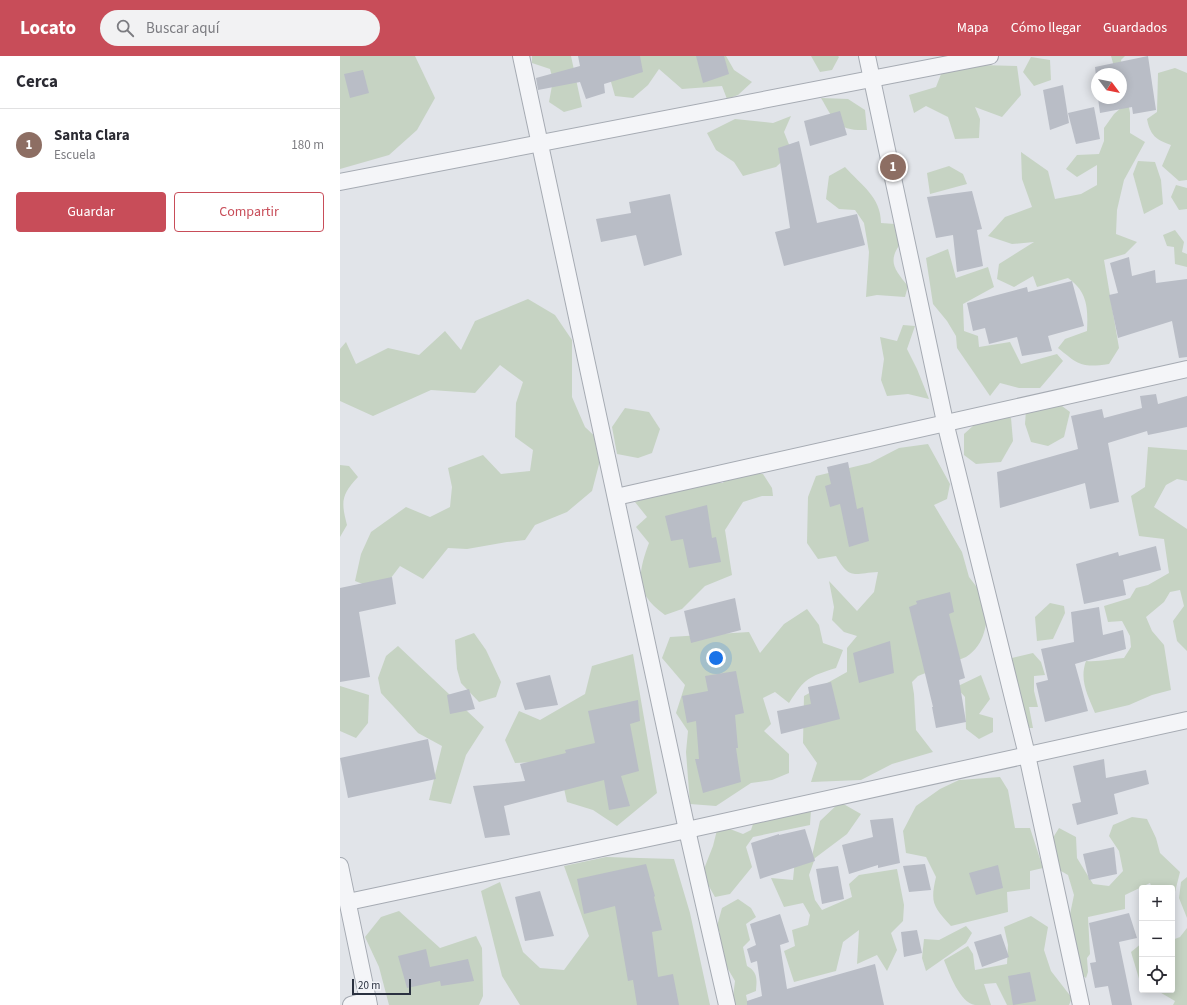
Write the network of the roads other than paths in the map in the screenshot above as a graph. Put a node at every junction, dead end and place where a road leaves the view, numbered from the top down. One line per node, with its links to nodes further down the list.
1 (521, 56): 5 (street)
2 (867, 56): 4 (street)
3 (990, 56): 4 (street)
4 (872, 79): 5 (street); 8 (street)
5 (540, 143): 6 (street); 9 (street)
6 (340, 182)
7 (1187, 369): 8 (street)
8 (944, 422): 9 (street); 11 (street)
9 (616, 497): 12 (street)
10 (1187, 720): 11 (street)
11 (1027, 755): 12 (street); 18 (street)
12 (687, 830): 14 (street); 17 (street)
13 (340, 866): 14 (street)
14 (348, 902): 15 (street)
15 (369, 1003): 16 (street)
16 (351, 1005)
17 (727, 1005)
18 (1081, 1005)

